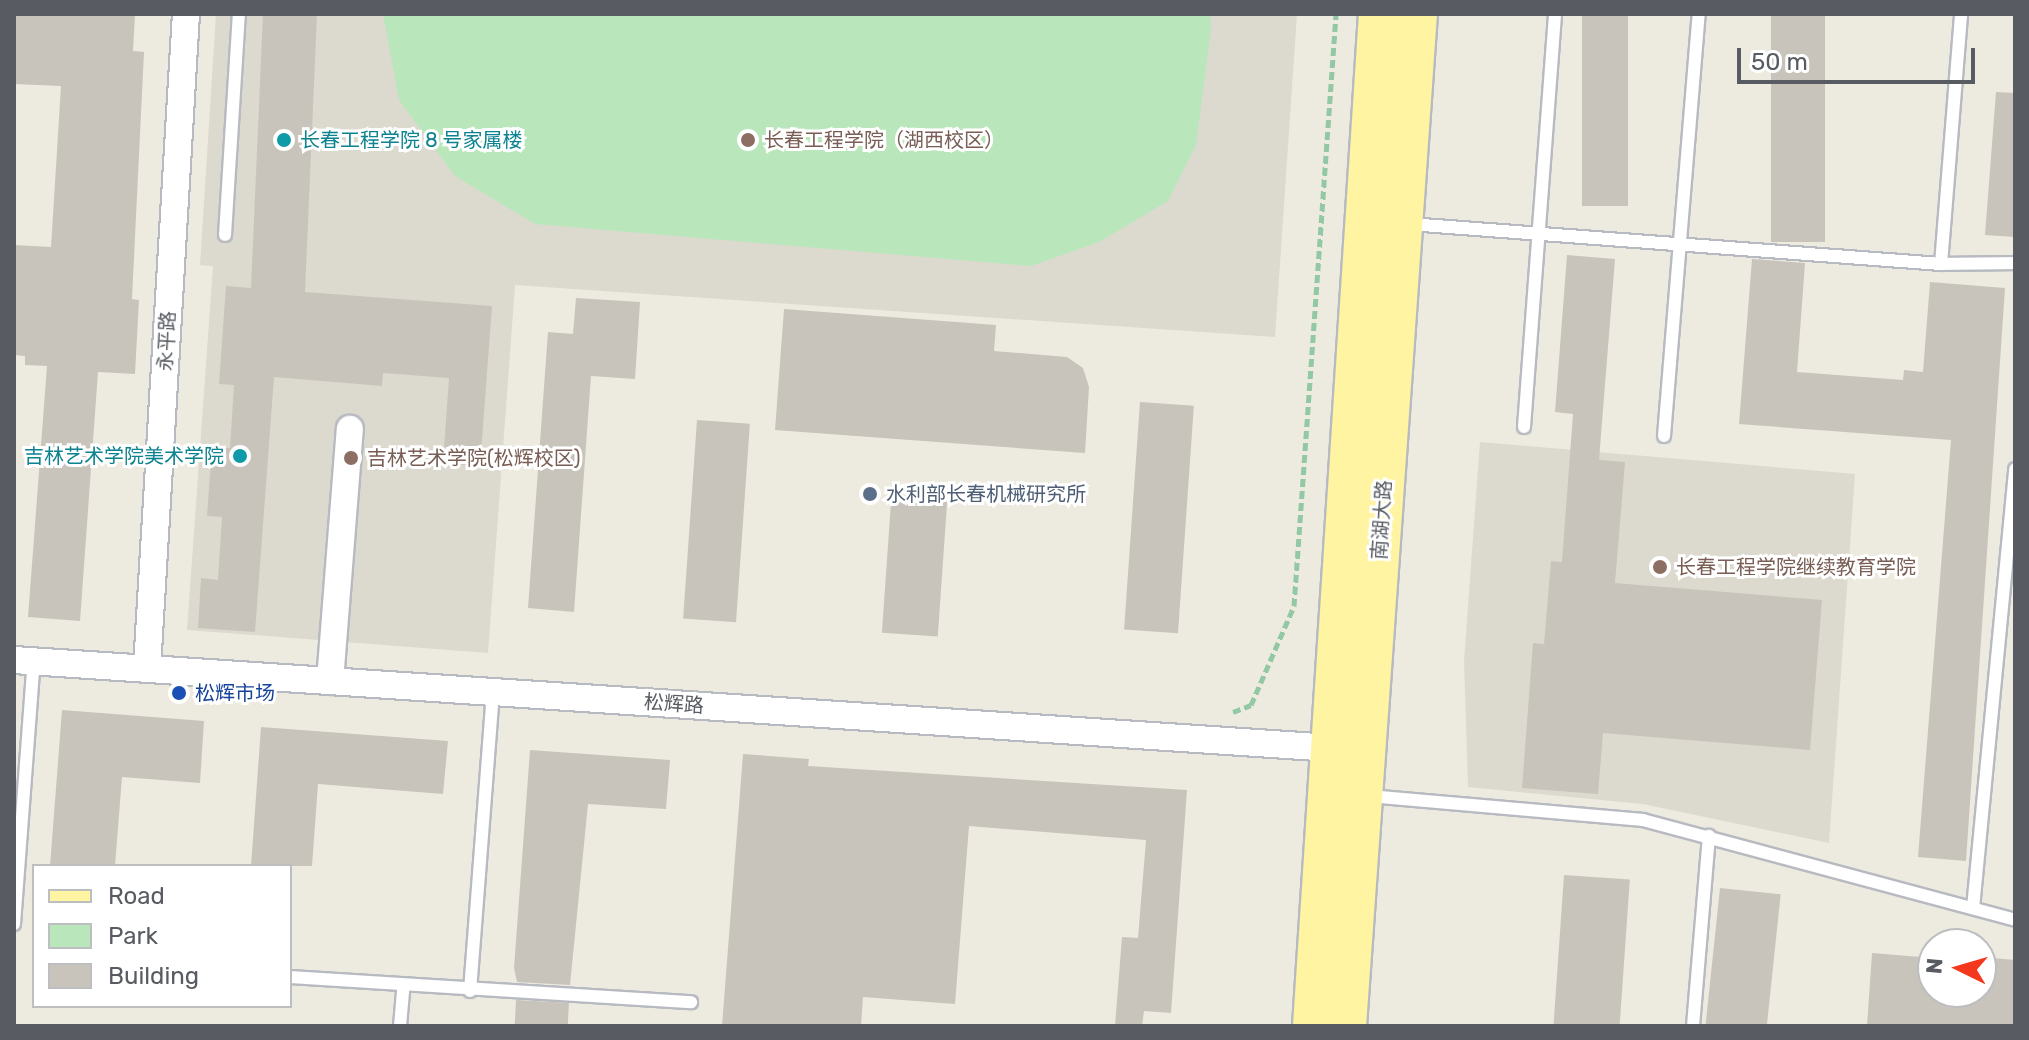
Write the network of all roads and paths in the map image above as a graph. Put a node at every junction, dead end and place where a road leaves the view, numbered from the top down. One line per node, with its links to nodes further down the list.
1 (186, 14): 20 (street, 永平路)
2 (239, 14): 11 (lane)
3 (1336, 14): 23 (path)
4 (1379, 14): 24 (main road, 南湖大路)
5 (1417, 14): 9 (main road, 南湖大路)
6 (1555, 14): 10 (lane)
7 (1699, 14): 12 (lane)
8 (1961, 14): 14 (lane)
9 (1402, 223): 10 (lane); 25 (main road, 南湖大路)
10 (1538, 233): 12 (lane); 15 (lane)
11 (225, 235)
12 (1680, 242): 14 (lane); 17 (lane)
13 (2015, 263): 14 (lane)
14 (1941, 264)
15 (1524, 427)
16 (350, 429): 21 (street)
17 (1664, 436)
18 (2015, 469): 27 (lane)
19 (24, 660): 20 (street, 松辉路); 29 (lane)
20 (147, 668): 21 (street, 松辉路)
21 (330, 681): 22 (street, 松辉路)
22 (493, 692): 24 (street, 松辉路); 32 (lane)
23 (1251, 705)
24 (1333, 748): 35 (main road, 南湖大路)
25 (1362, 795): 26 (lane); 36 (main road, 南湖大路)
26 (1709, 836): 27 (lane); 37 (lane)
27 (1973, 908): 28 (lane)
28 (2015, 920)
29 (14, 924)
30 (292, 977): 31 (lane)
31 (403, 988): 32 (lane); 34 (lane)
32 (470, 991): 33 (lane)
33 (691, 1002)
34 (400, 1026)
35 (1313, 1026)
36 (1346, 1026)
37 (1693, 1026)

